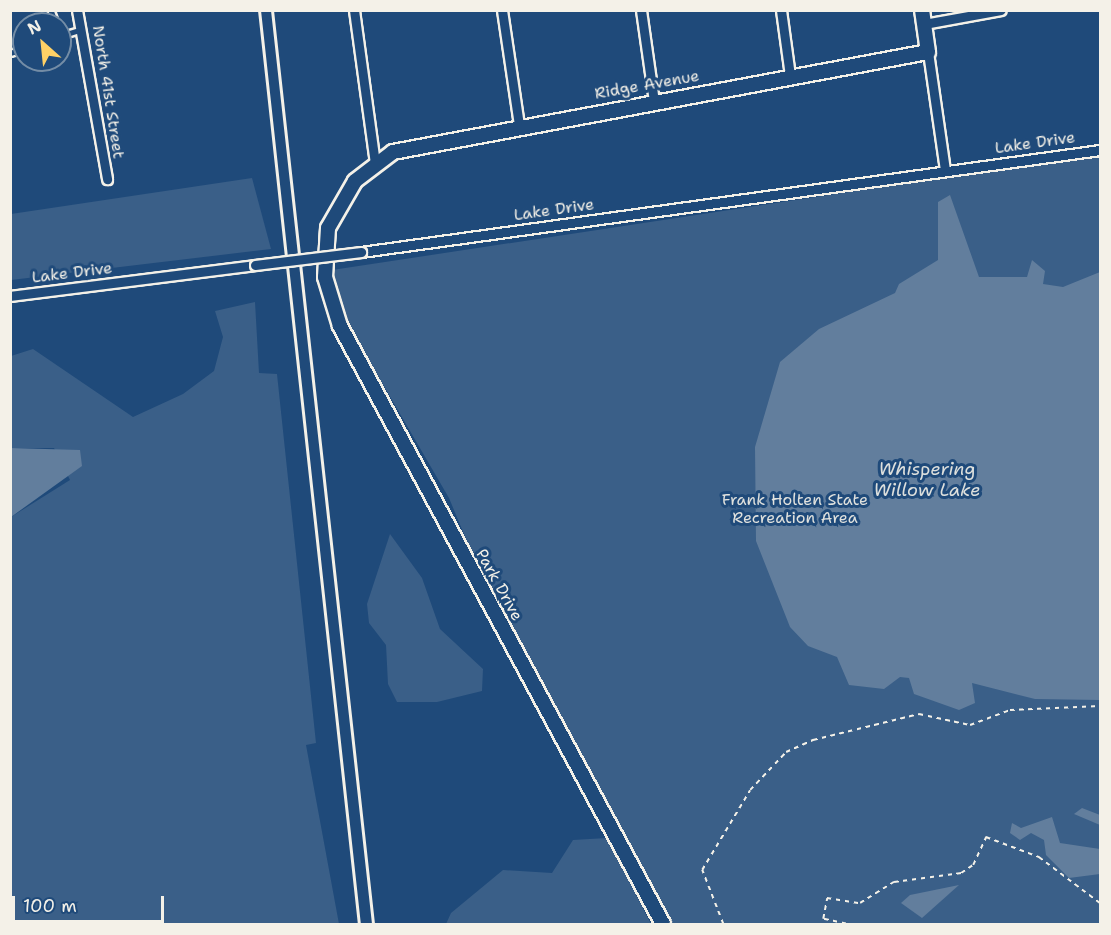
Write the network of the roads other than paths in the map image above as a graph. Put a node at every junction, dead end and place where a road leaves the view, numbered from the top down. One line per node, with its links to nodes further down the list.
1 (77, 10): 8 (street, North 41st Street)
2 (354, 10): 15 (street)
3 (502, 10): 13 (street)
4 (641, 10): 12 (street)
5 (1001, 10): 7 (street)
6 (781, 11): 11 (street)
7 (923, 17): 10 (street)
8 (84, 28): 9 (lane); 17 (street, North 41st Street)
9 (72, 32)
10 (928, 52): 11 (street, Ridge Avenue); 16 (street)
11 (790, 76): 12 (street, Ridge Avenue)
12 (654, 101): 13 (street, Ridge Avenue)
13 (519, 125): 15 (street, Ridge Avenue)
14 (1101, 150): 16 (street, Lake Drive)
15 (375, 163): 19 (street, Park Drive)
16 (945, 170): 18 (street, Lake Drive, bridge)
17 (107, 179)
18 (10, 296)
19 (663, 924)

